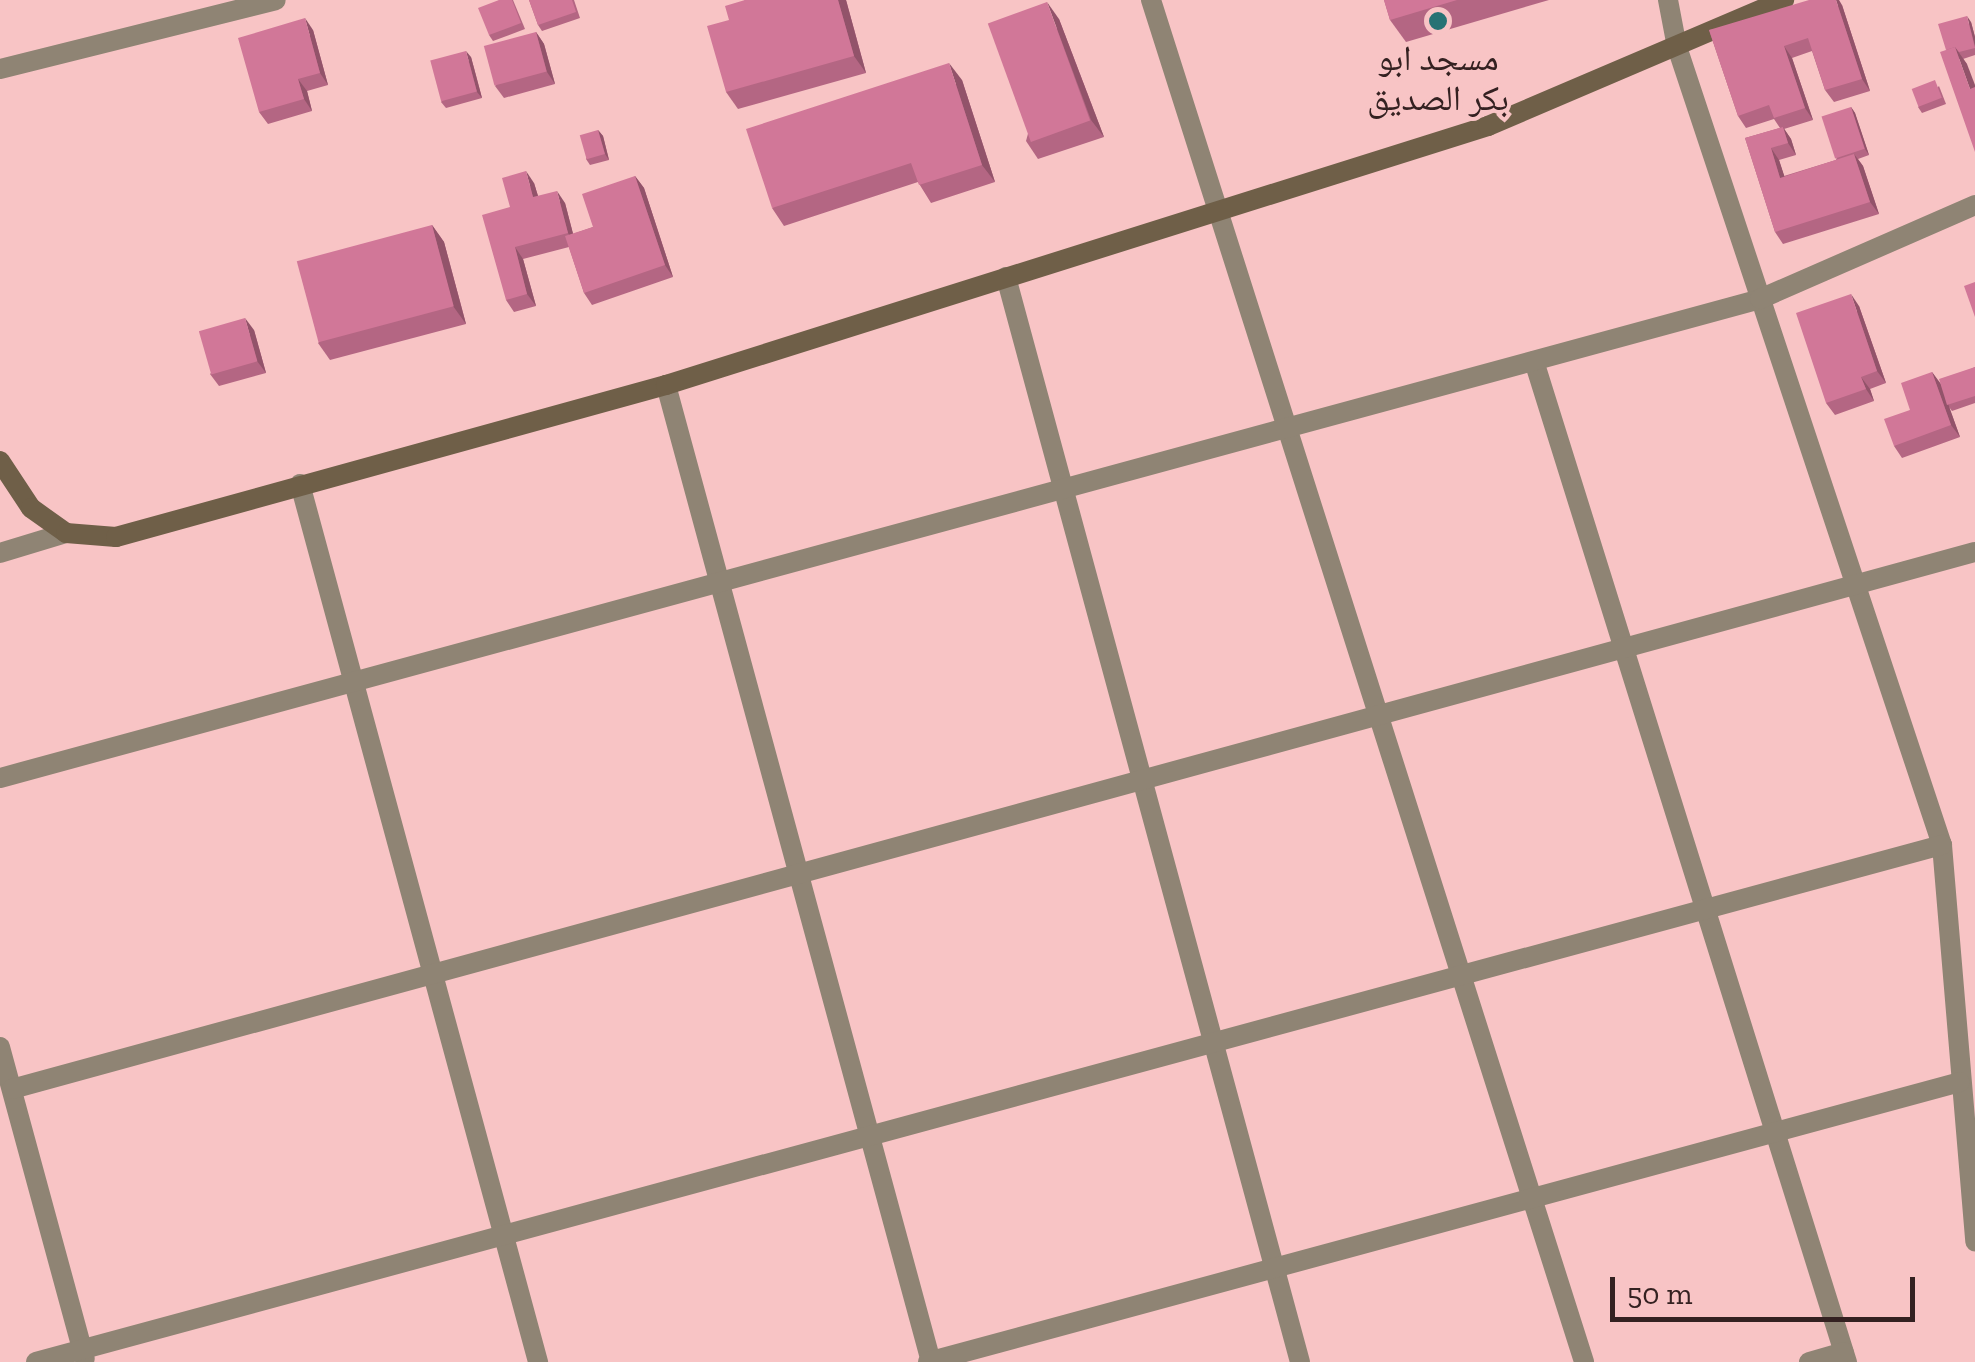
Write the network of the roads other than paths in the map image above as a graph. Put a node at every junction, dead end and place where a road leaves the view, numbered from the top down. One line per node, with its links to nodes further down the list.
1 (276, 0): 6 (street)
2 (1152, 0): 8 (street)
3 (1668, 0): 5 (street)
4 (1784, 0): 5 (main road)
5 (1678, 47): 8 (main road); 10 (street)
6 (0, 70)
7 (1975, 205): 10 (street)
8 (1223, 211): 9 (main road); 13 (street)
9 (1006, 277): 12 (main road); 16 (street)
10 (1760, 299): 11 (street); 21 (street)
11 (1534, 361): 13 (street); 22 (street)
12 (666, 385): 15 (main road); 20 (street)
13 (1284, 428): 16 (street); 24 (street)
14 (0, 461): 17 (main road)
15 (300, 484): 17 (main road); 23 (street)
16 (1063, 489): 20 (street); 26 (street)
17 (66, 534): 18 (street)
18 (0, 552)
19 (1975, 552): 21 (street)
20 (719, 582): 23 (street); 28 (street)
21 (1856, 588): 22 (street); 27 (street)
22 (1624, 651): 24 (street); 29 (street)
23 (354, 682): 25 (street); 30 (street)
24 (1378, 718): 26 (street); 31 (street)
25 (0, 778)
26 (1142, 782): 28 (street); 32 (street)
27 (1942, 844): 29 (street); 34 (street)
28 (799, 876): 30 (street); 39 (street)
29 (1705, 908): 31 (street); 37 (street)
30 (433, 975): 35 (street); 41 (street)
31 (1460, 976): 32 (street); 40 (street)
32 (1213, 1042): 39 (street); 43 (street)
33 (0, 1047): 35 (street)
34 (1960, 1082): 37 (street); 42 (street)
35 (12, 1090): 36 (street)
36 (22, 1127): 38 (street); 44 (street)
37 (1774, 1132): 40 (street); 45 (street)
38 (0, 1133)
39 (870, 1136): 41 (street); 48 (street)
40 (1532, 1198): 43 (street); 50 (street)
41 (504, 1236): 44 (street); 47 (street)
42 (1975, 1242)
43 (1275, 1268): 48 (street); 49 (street)
44 (84, 1356): 46 (street)
45 (1846, 1357): 51 (street)
46 (36, 1362)
47 (538, 1362)
48 (930, 1362)
49 (1300, 1362)
50 (1584, 1362)
51 (1809, 1362)

